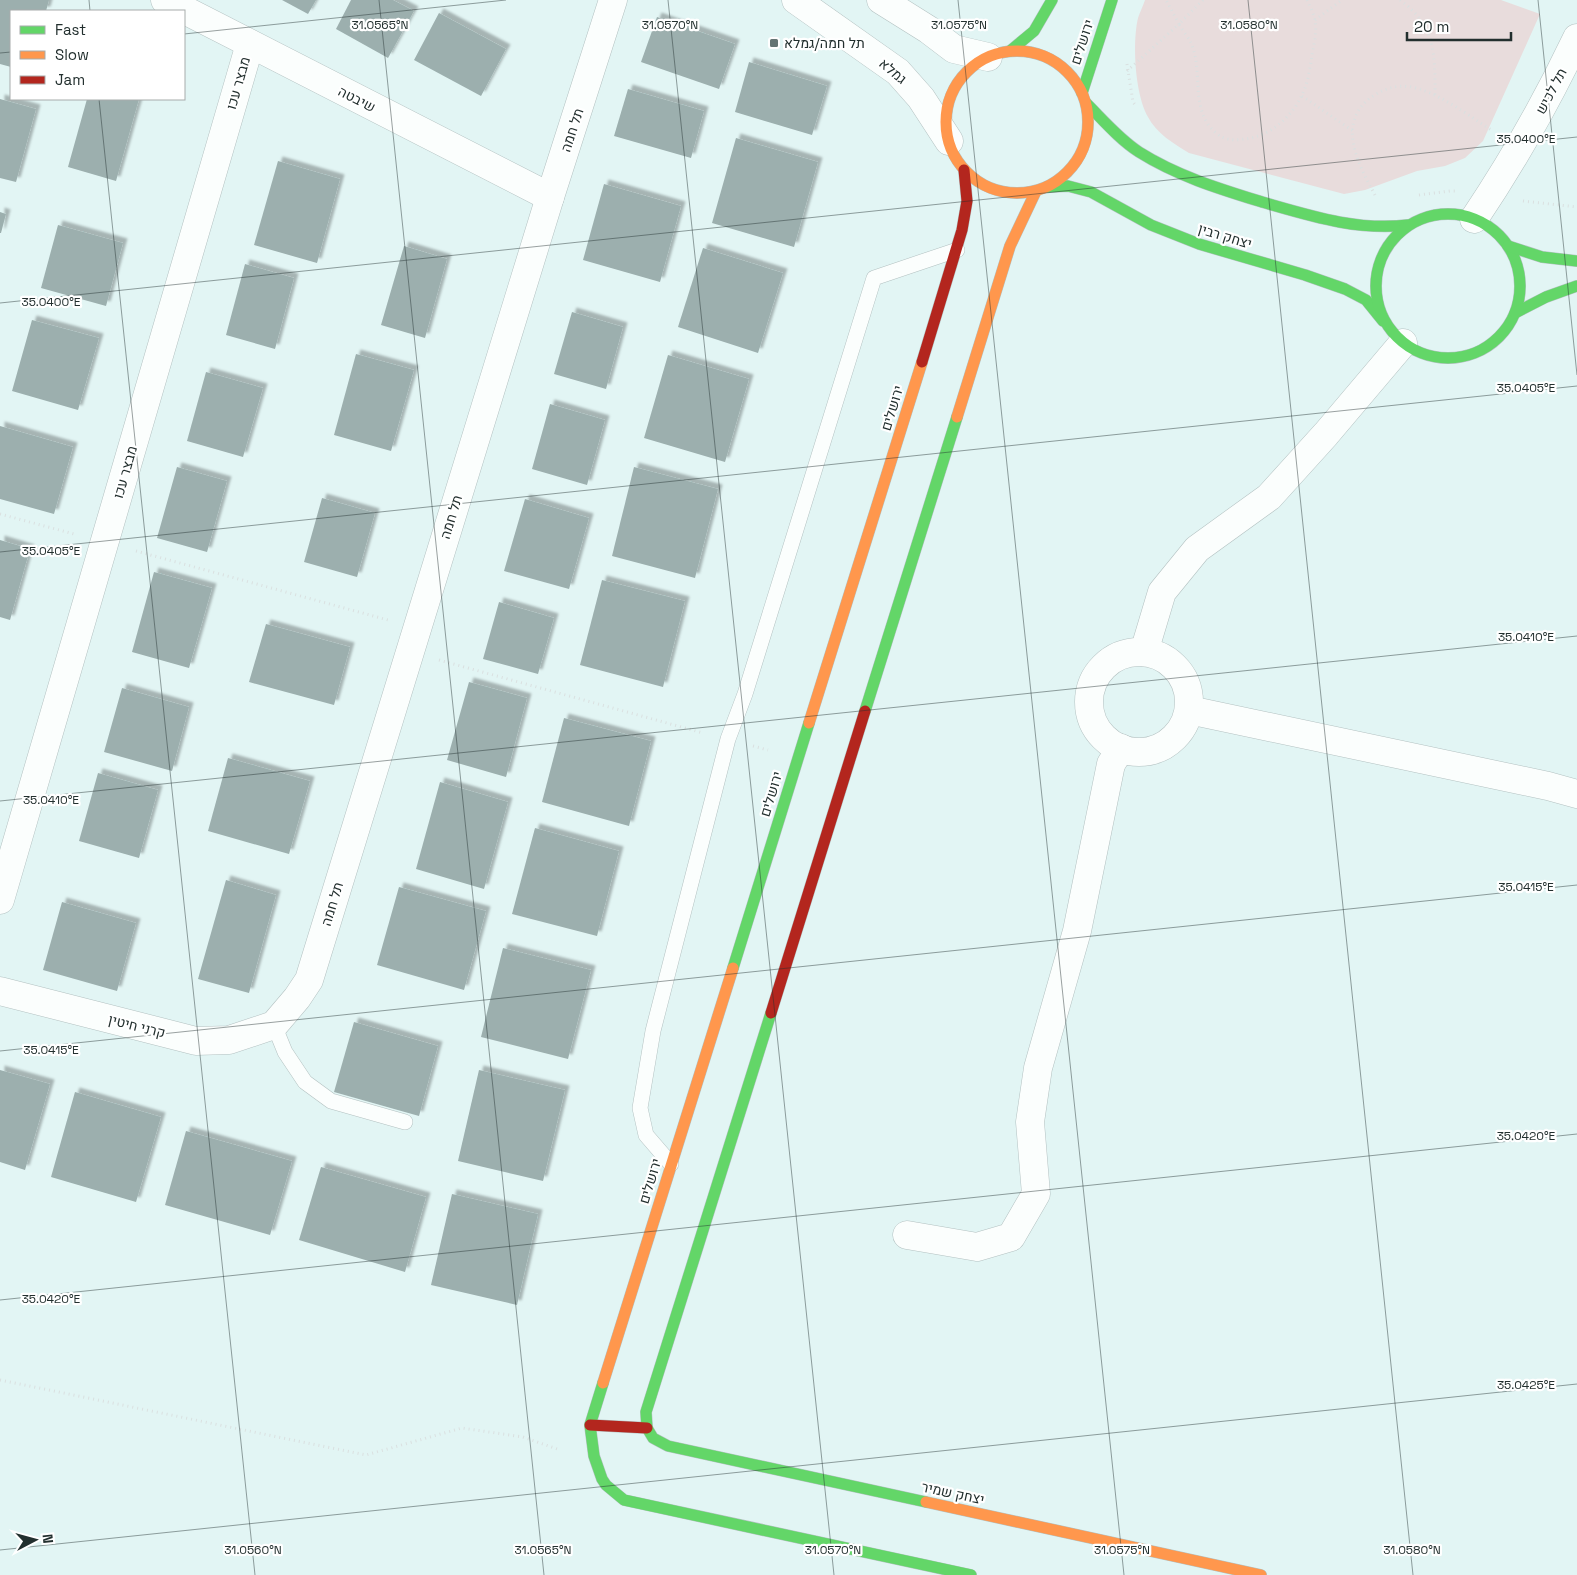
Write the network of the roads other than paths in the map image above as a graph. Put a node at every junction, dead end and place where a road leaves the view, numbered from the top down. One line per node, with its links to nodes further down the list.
1 (165, 0): 7 (street, שיבטה)
2 (613, 0): 16 (street, תל חמה)
3 (796, 0): 13 (street, גמלא)
4 (881, 0): 11 (street)
5 (1052, 0): 11 (main road)
6 (1112, 0): 12 (main road, ירושלים)
7 (184, 10)
8 (185, 10): 10 (street, שיבטה)
9 (1577, 38): 17 (street, תל לכיש)
10 (250, 44): 16 (street, שיבטה); 29 (street, מבצר עכו)
11 (999, 54): 12 (main road); 13 (main road)
12 (1084, 98): 15 (main road); 18 (main road)
13 (949, 141): 14 (main road)
14 (964, 170): 15 (main road); 20 (main road, ירושלים)
15 (1042, 189): 24 (main road, יצחק רבין); 36 (main road)
16 (550, 197): 31 (street, תל חמה)
17 (1474, 218): 18 (main road); 19 (main road)
18 (1408, 225): 24 (main road)
19 (1508, 246): 21 (main road); 23 (main road)
20 (957, 250): 33 (main road, ירושלים); 33 (lane)
21 (1577, 261)
22 (1577, 286): 23 (main road)
23 (1515, 313): 24 (main road)
24 (1395, 335): 25 (street)
25 (1144, 652): 26 (street); 27 (street)
26 (1189, 710): 27 (street); 28 (street)
27 (1121, 748): 34 (street)
28 (1577, 794)
29 (0, 900)
30 (0, 991): 31 (street, קרני חיטין)
31 (274, 1025): 32 (lane)
32 (405, 1122)
33 (672, 1164): 35 (main road, ירושלים)
34 (907, 1235)
35 (590, 1425): 36 (main road); 37 (main road)
36 (646, 1428): 38 (main road, יצחק שמיר)
37 (971, 1575)
38 (1261, 1575)

